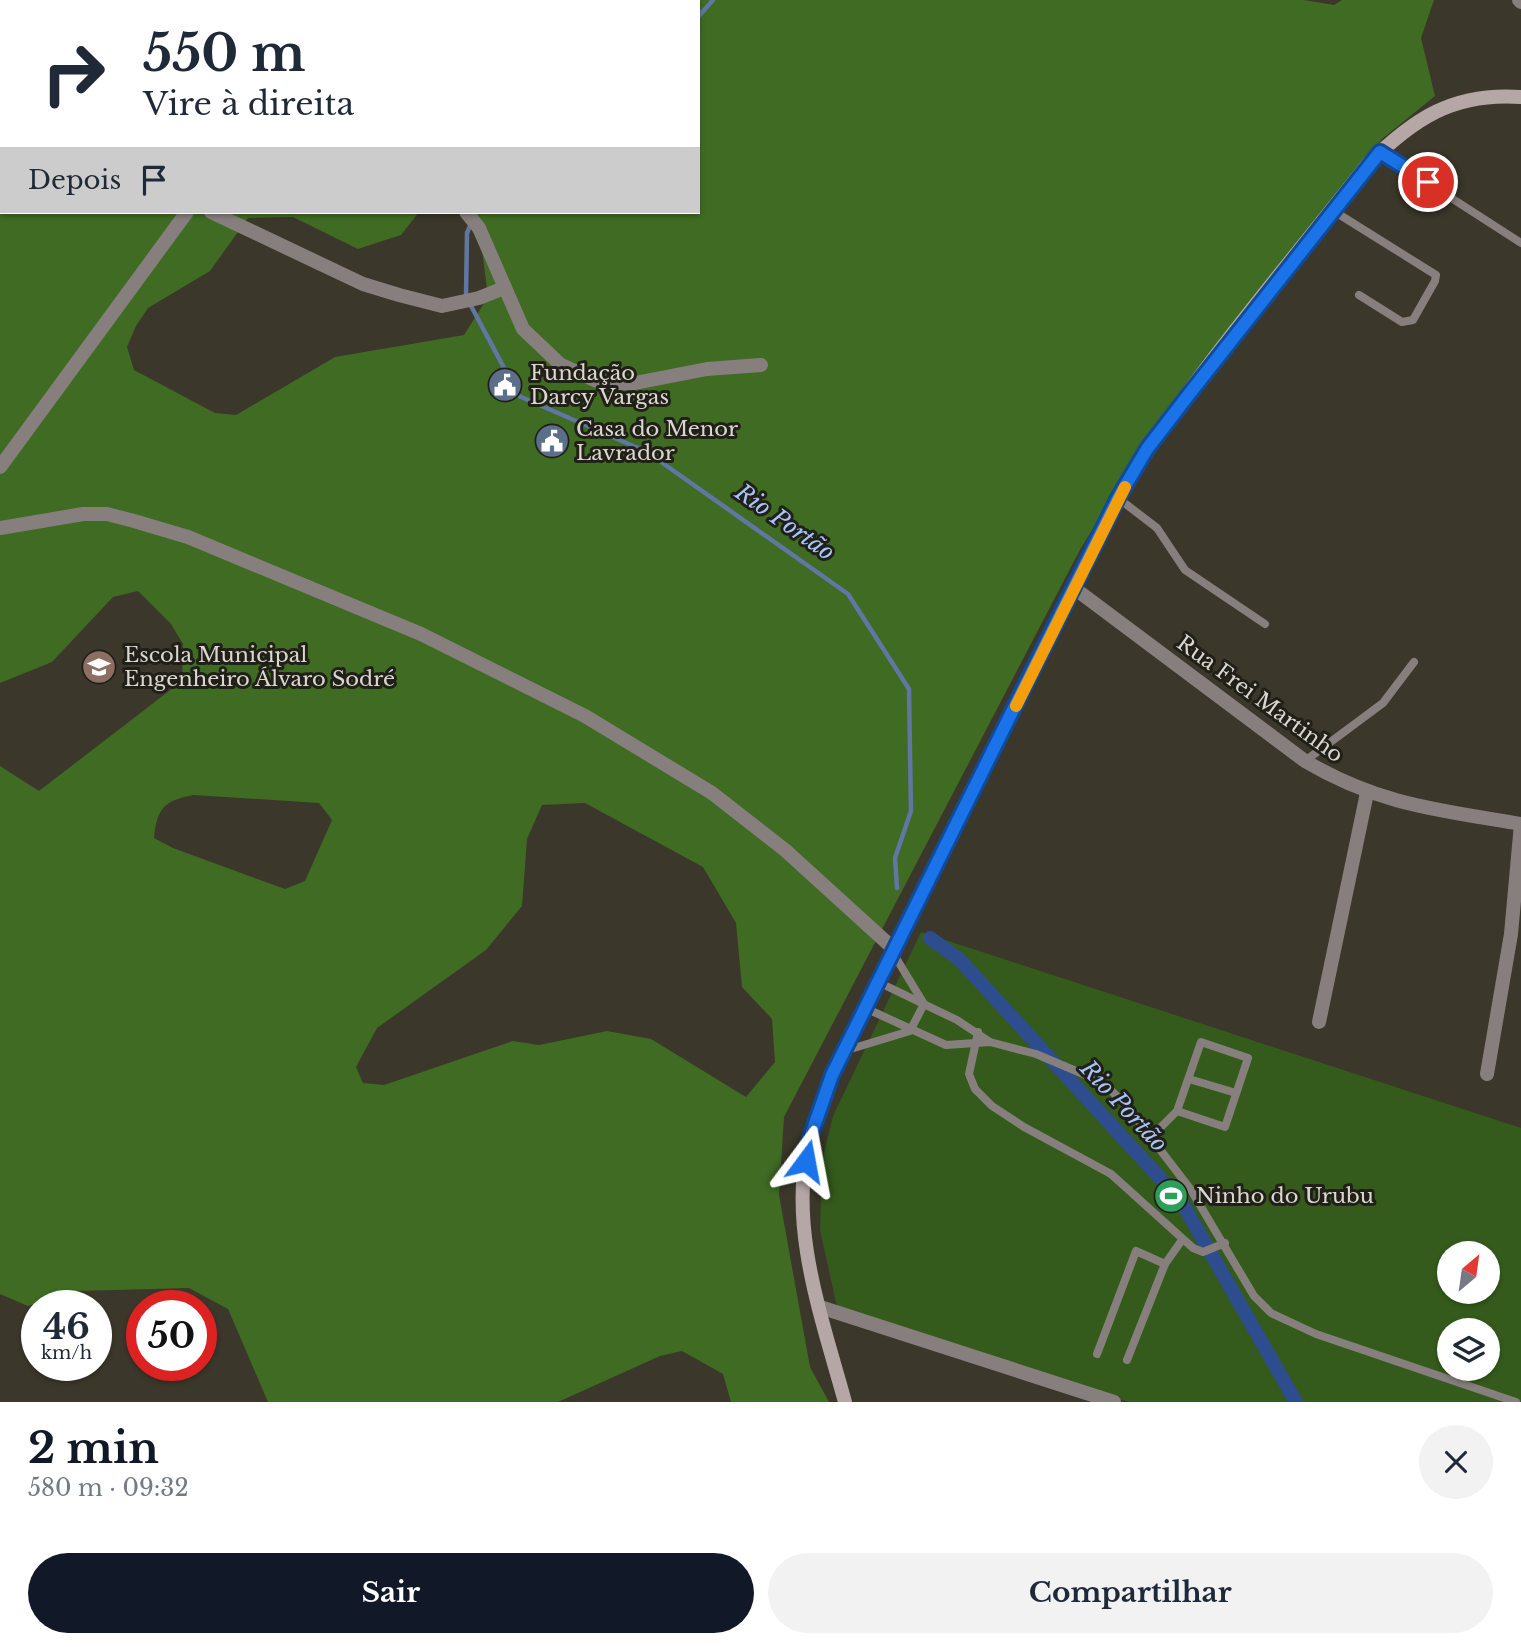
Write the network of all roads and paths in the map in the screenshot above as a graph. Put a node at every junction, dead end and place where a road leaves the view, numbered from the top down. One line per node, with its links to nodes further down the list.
1 (1521, 97): 2 (main road)
2 (1380, 152): 3 (main road); 7 (lane)
3 (1332, 210): 9 (lane); 12 (main road)
4 (186, 214): 11 (street)
5 (215, 214): 8 (street)
6 (468, 214): 8 (street)
7 (1521, 243)
8 (504, 288): 10 (street)
9 (1359, 295)
10 (761, 365)
11 (0, 467)
12 (1118, 498): 14 (main road); 15 (lane)
13 (0, 528): 20 (street)
14 (1074, 588): 17 (street, Rua Frei Martinho); 20 (main road)
15 (1265, 624)
16 (1414, 662): 17 (lane)
17 (1305, 761): 18 (street, Rua Frei Martinho)
18 (1367, 793): 19 (street, Rua Frei Martinho); 24 (street)
19 (1521, 824): 30 (street)
20 (894, 952): 21 (main road); 22 (lane)
21 (878, 982): 22 (lane); 23 (main road)
22 (924, 1004): 25 (lane); 26 (lane)
23 (865, 1008): 25 (lane); 29 (main road)
24 (1319, 1022)
25 (910, 1031): 28 (lane); 29 (lane)
26 (978, 1032): 27 (lane); 28 (lane)
27 (990, 1042): 28 (lane); 34 (lane)
28 (974, 1044): 35 (lane)
29 (844, 1051): 38 (main road)
30 (1487, 1074)
31 (1189, 1079): 32 (lane); 32 (lane); 33 (lane)
32 (1237, 1093): 33 (lane)
33 (1177, 1111): 34 (lane)
34 (1150, 1138): 36 (lane)
35 (1182, 1240): 36 (lane); 37 (lane)
36 (1222, 1244): 43 (lane)
37 (1165, 1264): 39 (lane); 40 (lane)
38 (820, 1307): 41 (main road); 42 (street)
39 (1097, 1354)
40 (1127, 1360)
41 (845, 1402)
42 (1114, 1402)
43 (1516, 1402)

